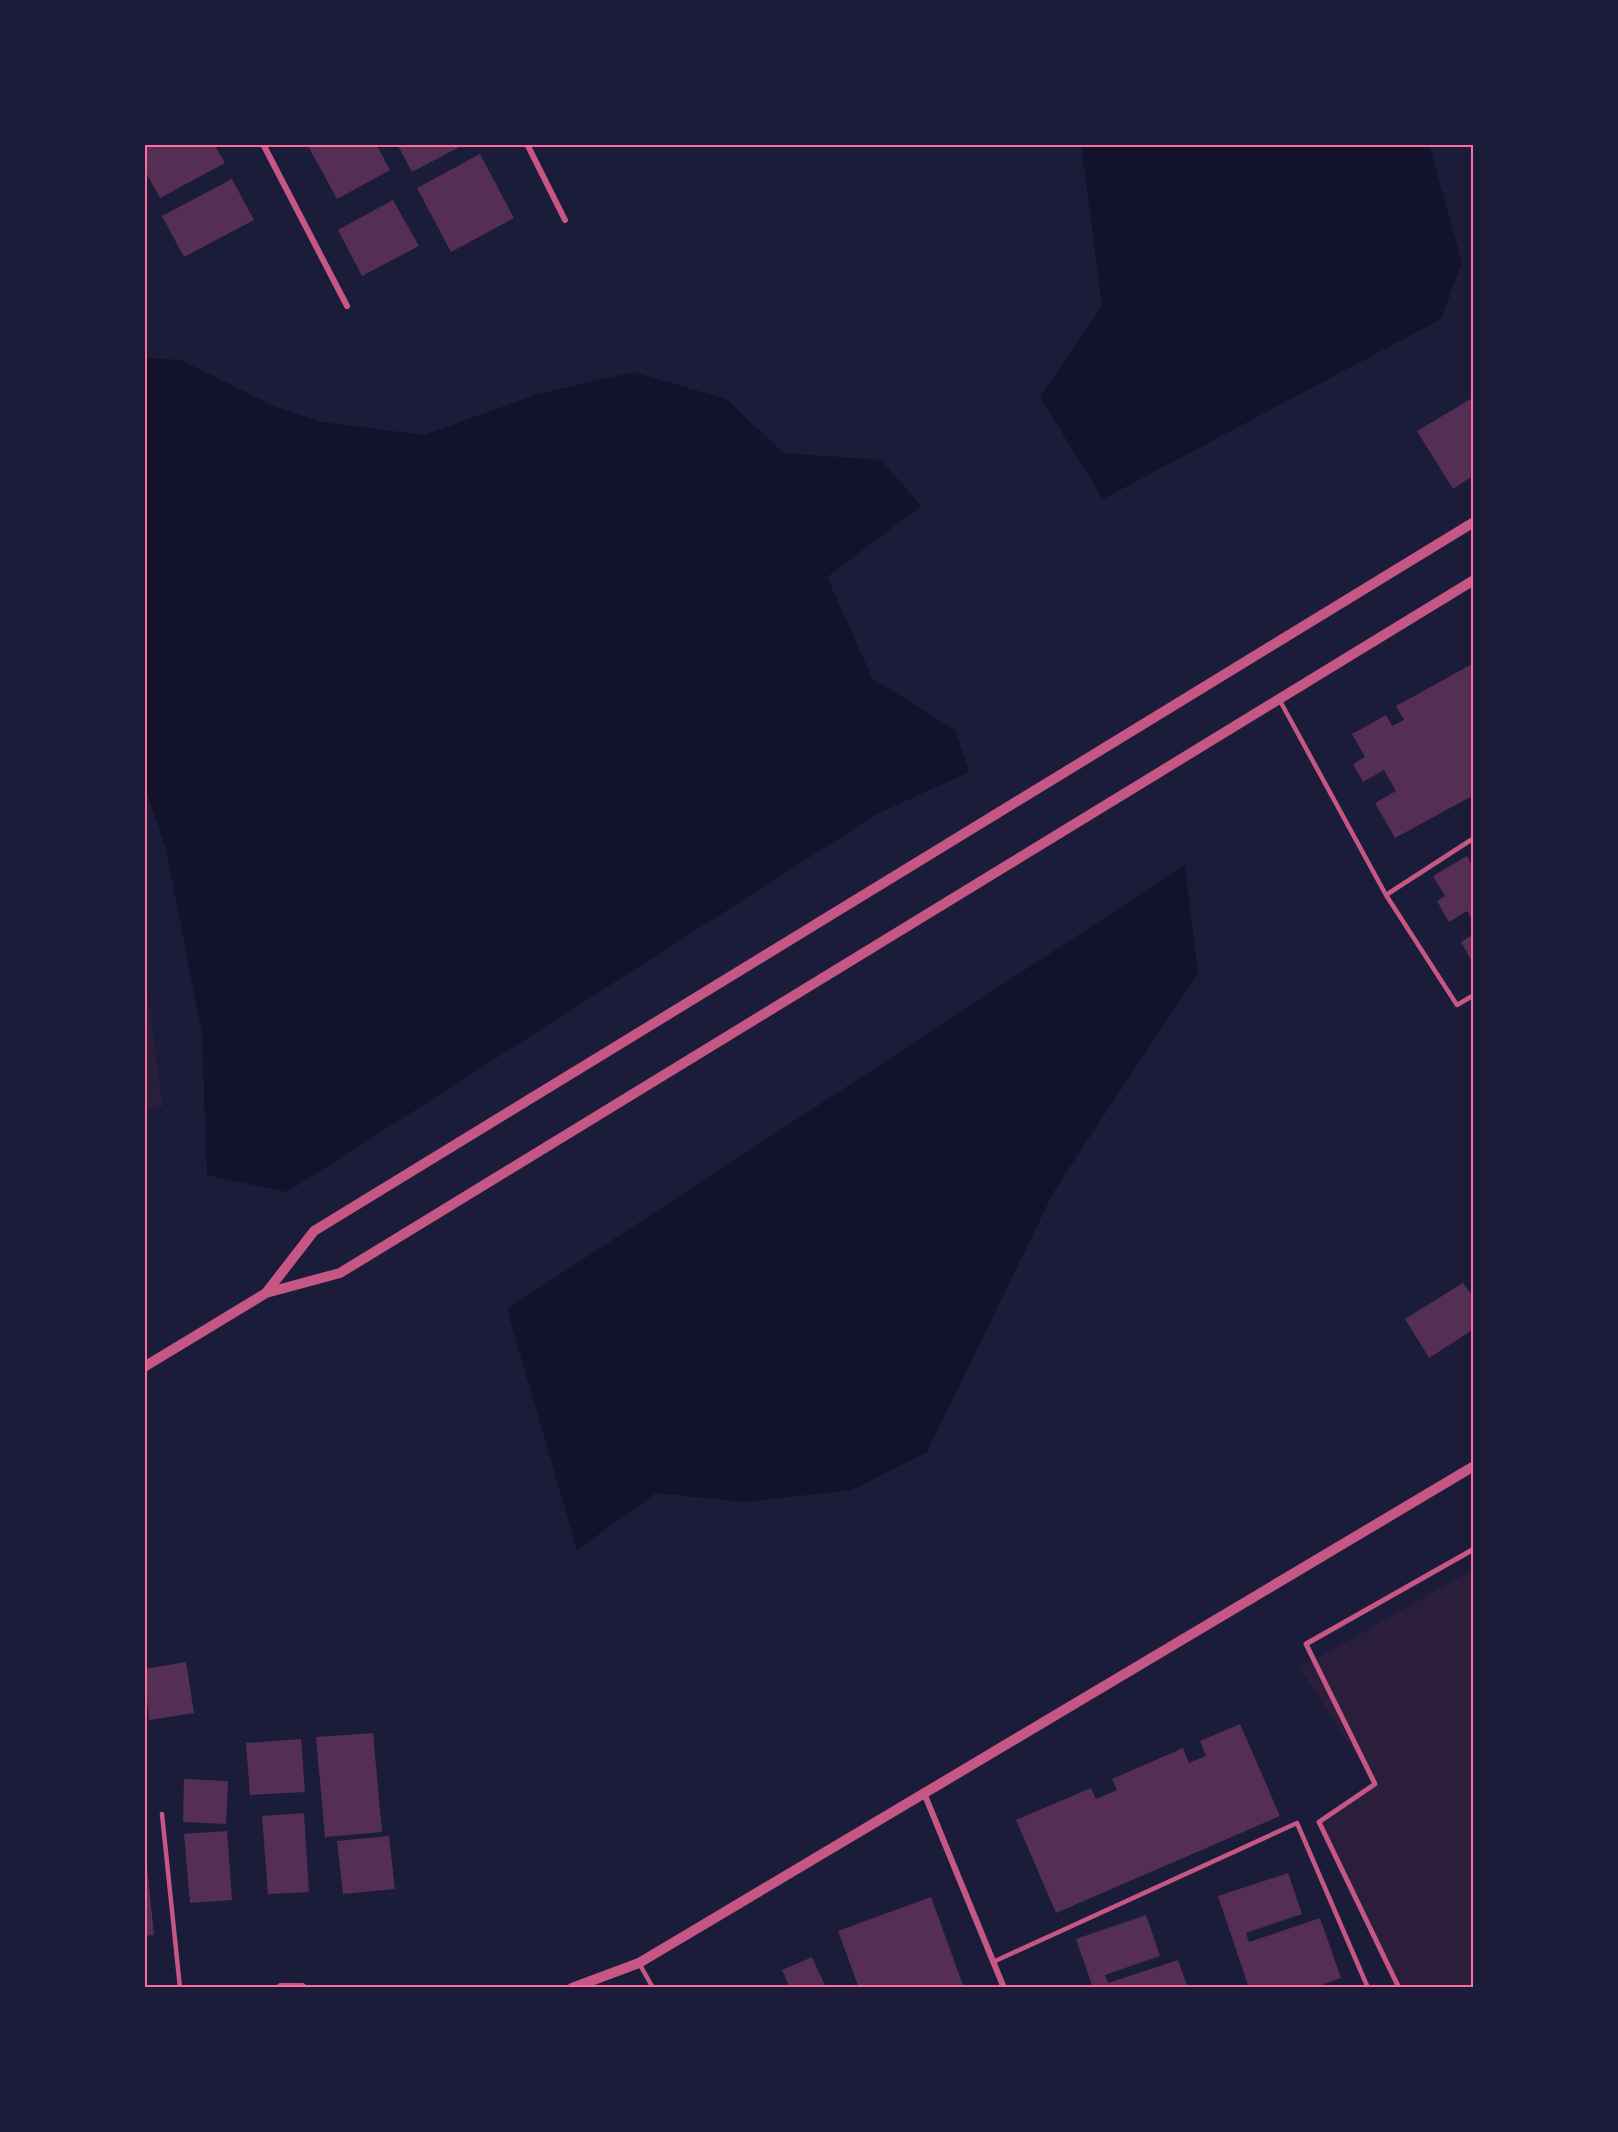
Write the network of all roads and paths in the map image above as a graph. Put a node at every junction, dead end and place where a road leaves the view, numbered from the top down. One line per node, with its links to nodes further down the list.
1 (262, 144): 4 (street)
2 (526, 144): 3 (street)
3 (565, 220)
4 (346, 306)
5 (1474, 522): 11 (street)
6 (1474, 580): 7 (street)
7 (1279, 699): 9 (lane); 11 (street)
8 (1474, 838): 9 (lane)
9 (1386, 895): 10 (lane)
10 (1474, 995)
11 (266, 1293): 12 (street)
12 (144, 1367)
13 (1474, 1466): 15 (street)
14 (1474, 1548): 26 (street)
15 (924, 1793): 17 (street); 18 (street)
16 (162, 1814): 19 (lane)
17 (993, 1962): 24 (street); 25 (lane)
18 (639, 1963): 22 (street); 23 (lane)
19 (180, 1988)
20 (281, 1988): 21 (street)
21 (302, 1988)
22 (572, 1988)
23 (652, 1988)
24 (1004, 1988)
25 (1368, 1988)
26 (1399, 1988)

